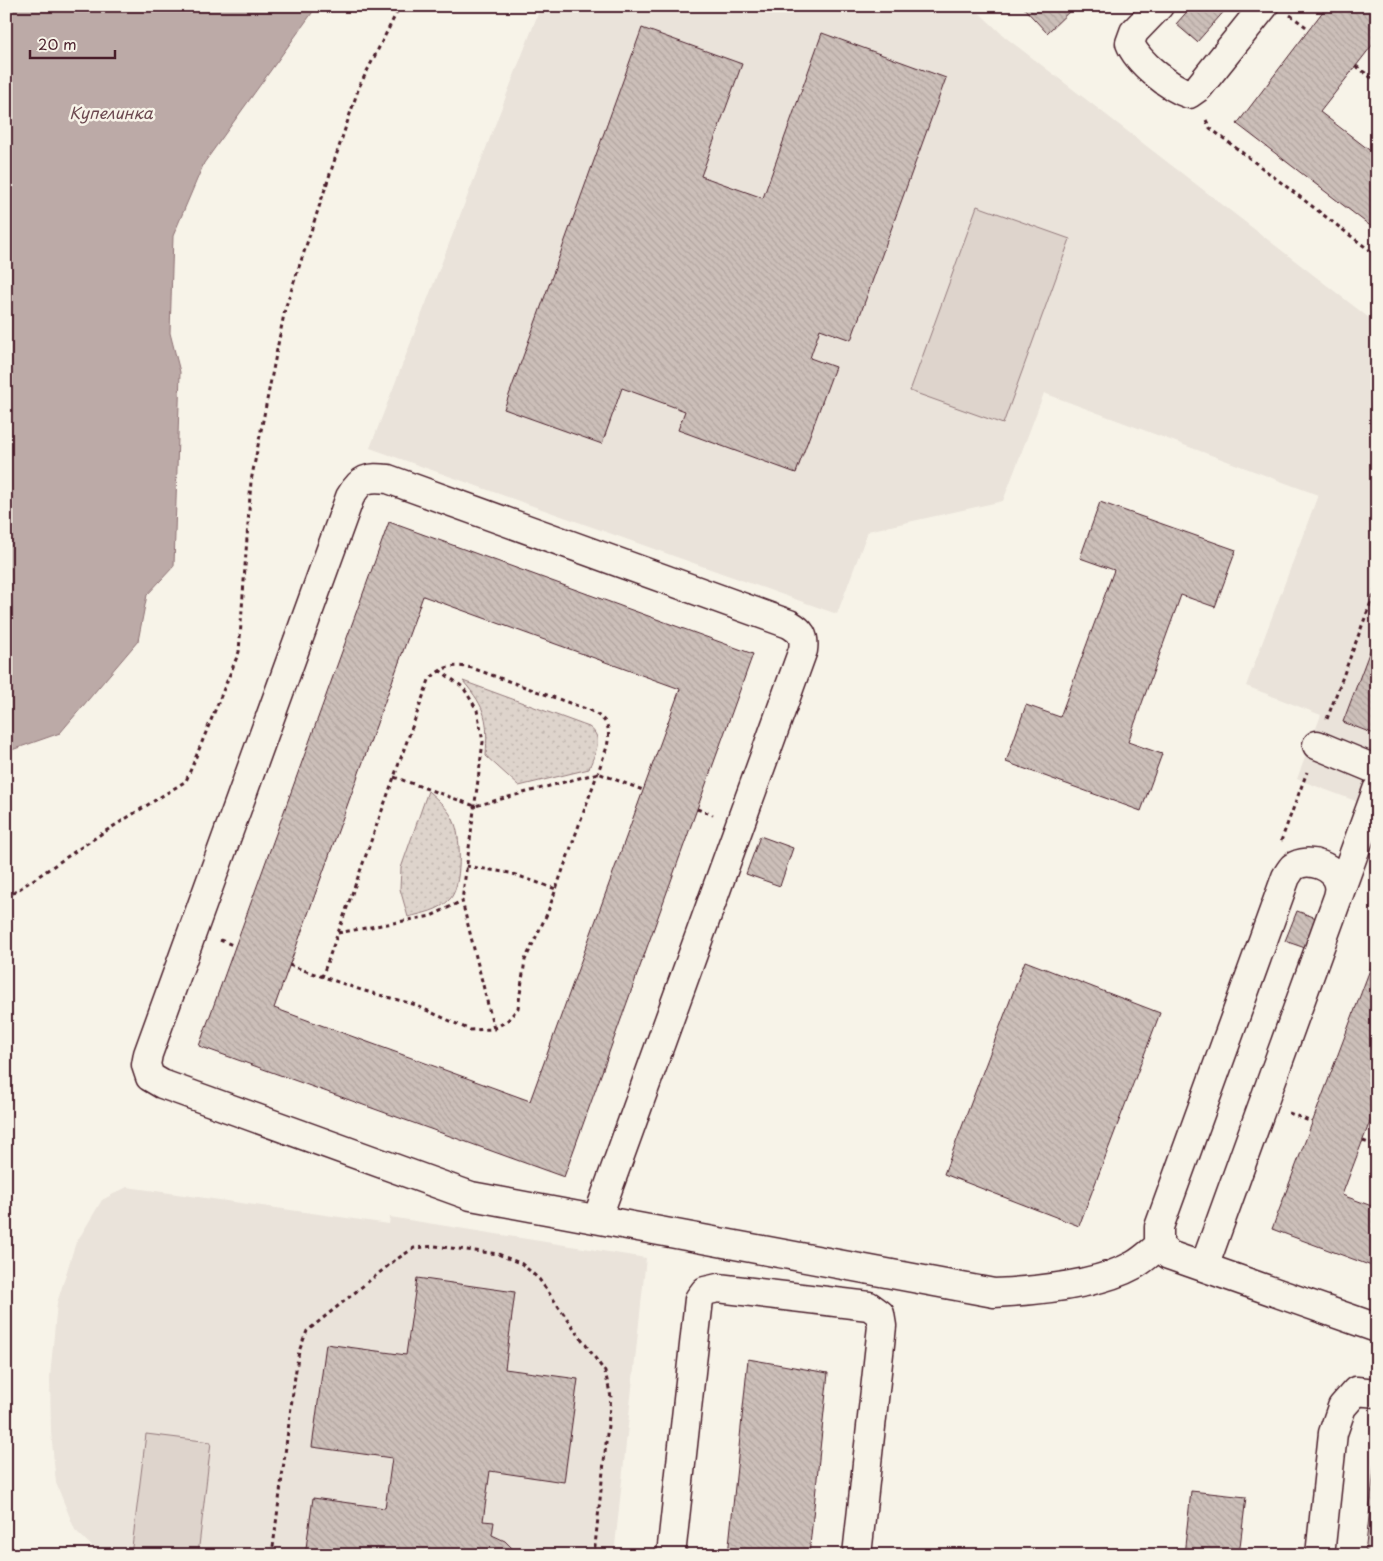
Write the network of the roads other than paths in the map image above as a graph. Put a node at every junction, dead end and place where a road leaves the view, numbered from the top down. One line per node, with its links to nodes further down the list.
1 (1159, 6): 2 (lane)
2 (1274, 8)
3 (1317, 745): 4 (lane)
4 (1377, 770)
5 (1377, 790): 6 (lane)
6 (1338, 897): 8 (lane); 9 (lane)
7 (597, 1219): 7 (lane); 8 (lane)
8 (1159, 1246): 9 (lane)
9 (1204, 1267): 10 (lane)
10 (1377, 1328)
11 (1377, 1393): 14 (lane)
12 (671, 1555): 13 (lane)
13 (857, 1555)
14 (1320, 1555)

